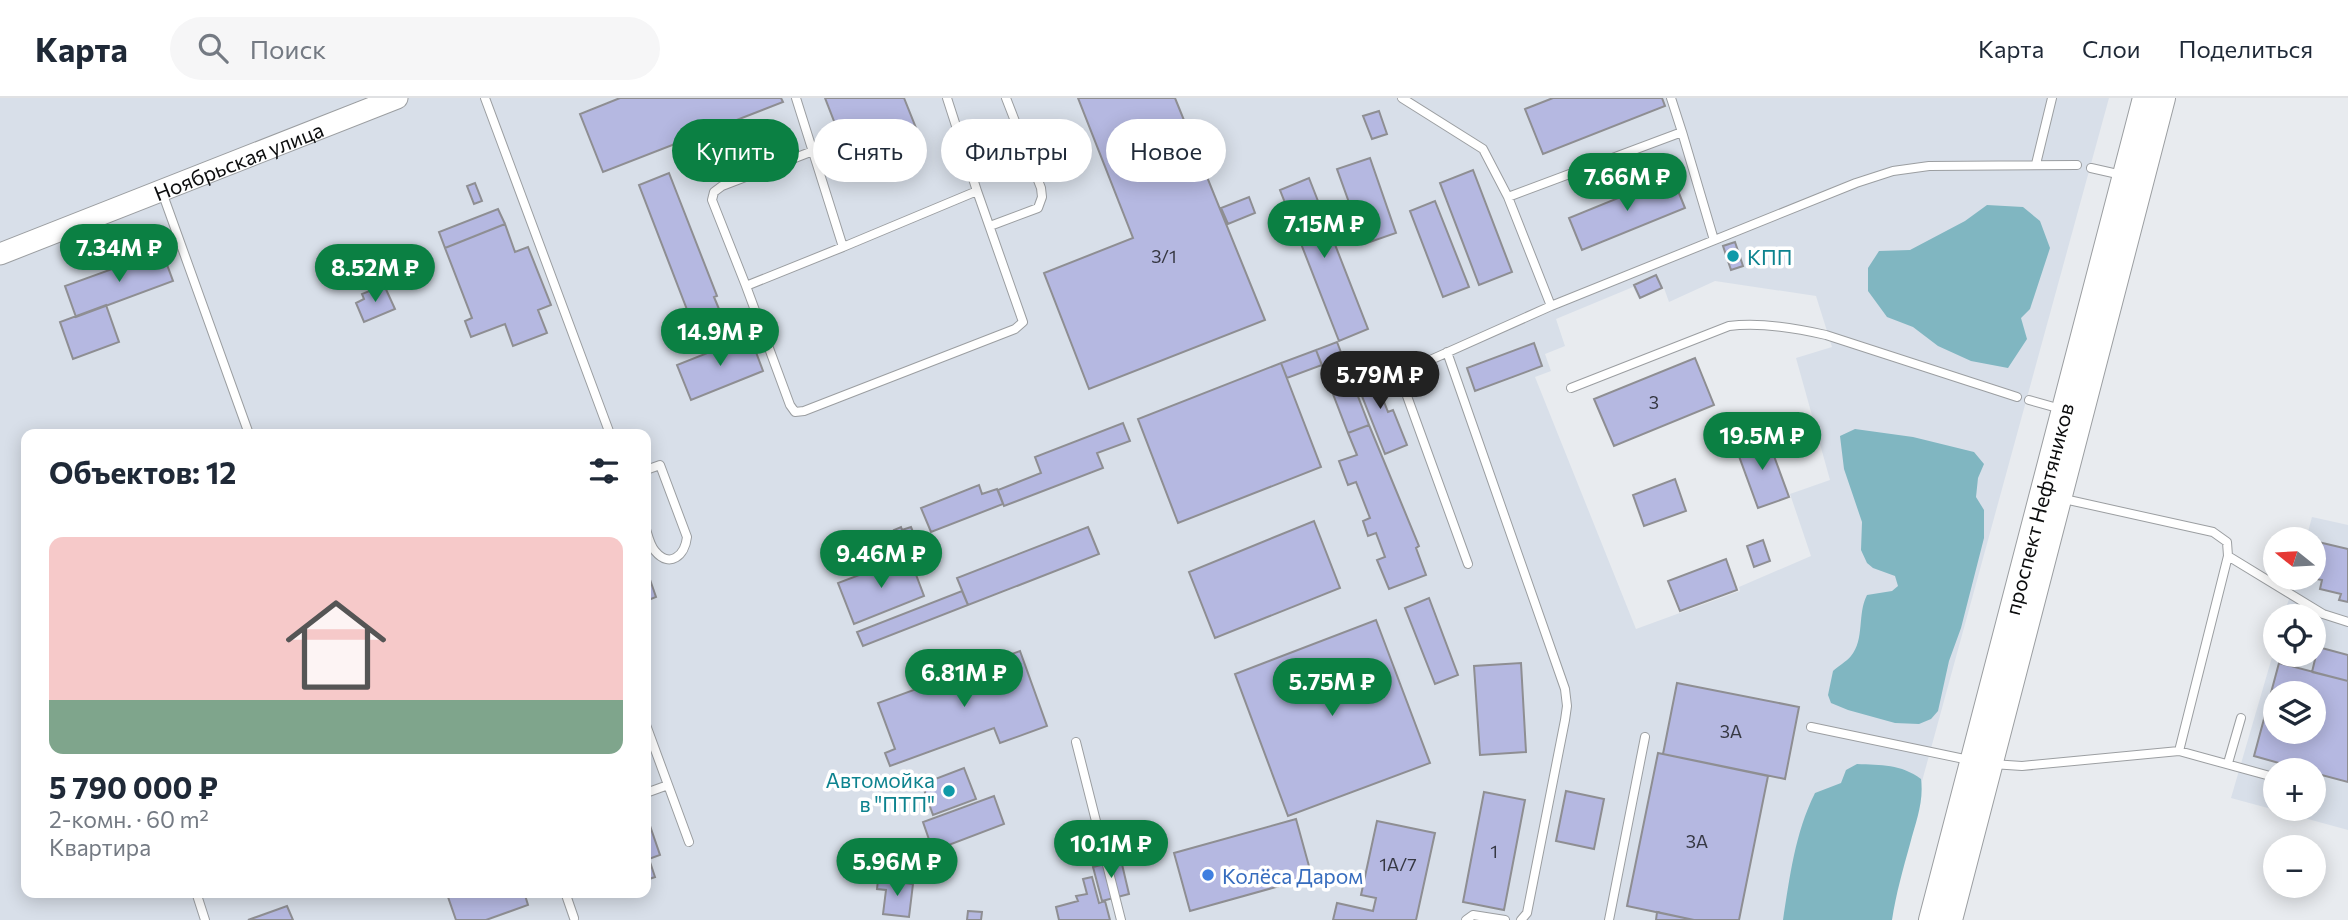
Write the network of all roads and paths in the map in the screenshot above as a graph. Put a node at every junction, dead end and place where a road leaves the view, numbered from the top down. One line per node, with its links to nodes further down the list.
1 (397, 98): 18 (main road, Ноябрьская улица)
2 (485, 98): 33 (lane)
3 (796, 98): 12 (lane)
4 (947, 98): 19 (lane)
5 (1006, 98): 21 (lane)
6 (1402, 98): 20 (lane)
7 (1671, 98): 11 (lane)
8 (2052, 98): 13 (lane)
9 (2145, 98): 16 (main road, проспект Нефтяников)
10 (2163, 98): 35 (main road, проспект Нефтяников)
11 (1682, 132): 20 (lane); 22 (lane)
12 (813, 151): 25 (lane)
13 (2036, 164): 14 (lane); 22 (lane)
14 (2077, 165)
15 (2091, 168): 16 (lane)
16 (2124, 176): 31 (main road, проспект Нефтяников)
17 (823, 182): 23 (lane)
18 (161, 189): 24 (main road, Ноябрьская улица); 32 (lane)
19 (977, 191): 21 (lane); 23 (lane)
20 (1508, 197): 26 (lane)
21 (990, 226): 25 (lane)
22 (1714, 240): 26 (lane)
23 (843, 247): 25 (lane)
24 (0, 254)
25 (746, 286)
26 (1551, 306): 27 (lane)
27 (1447, 352): 38 (lane); 59 (lane)
28 (1571, 388): 29 (lane)
29 (2017, 397)
30 (2029, 400): 31 (lane)
31 (2063, 410): 46 (main road, проспект Нефтяников)
32 (247, 429)
33 (608, 429)
34 (651, 468): 36 (lane)
35 (2059, 498): 37 (lane); 46 (main road, проспект Нефтяников)
36 (651, 543)
37 (2228, 556): 39 (lane); 45 (lane)
38 (1468, 564)
39 (2348, 622)
40 (2241, 718): 47 (lane)
41 (1811, 727): 46 (lane)
42 (1645, 737): 60 (lane)
43 (651, 739): 49 (lane)
44 (1076, 742): 56 (lane)
45 (2179, 751): 46 (lane); 47 (lane)
46 (1980, 762): 61 (main road, проспект Нефтяников); 62 (main road, проспект Нефтяников)
47 (2228, 763): 48 (lane)
48 (2263, 774)
49 (668, 785): 50 (lane); 51 (lane)
50 (651, 791)
51 (689, 842)
52 (198, 898): 55 (lane)
53 (567, 898): 54 (lane)
54 (574, 918)
55 (205, 920)
56 (1121, 920)
57 (1466, 920): 58 (lane)
58 (1504, 920)
59 (1521, 920)
60 (1609, 920)
61 (1931, 920)
62 (1950, 920)

